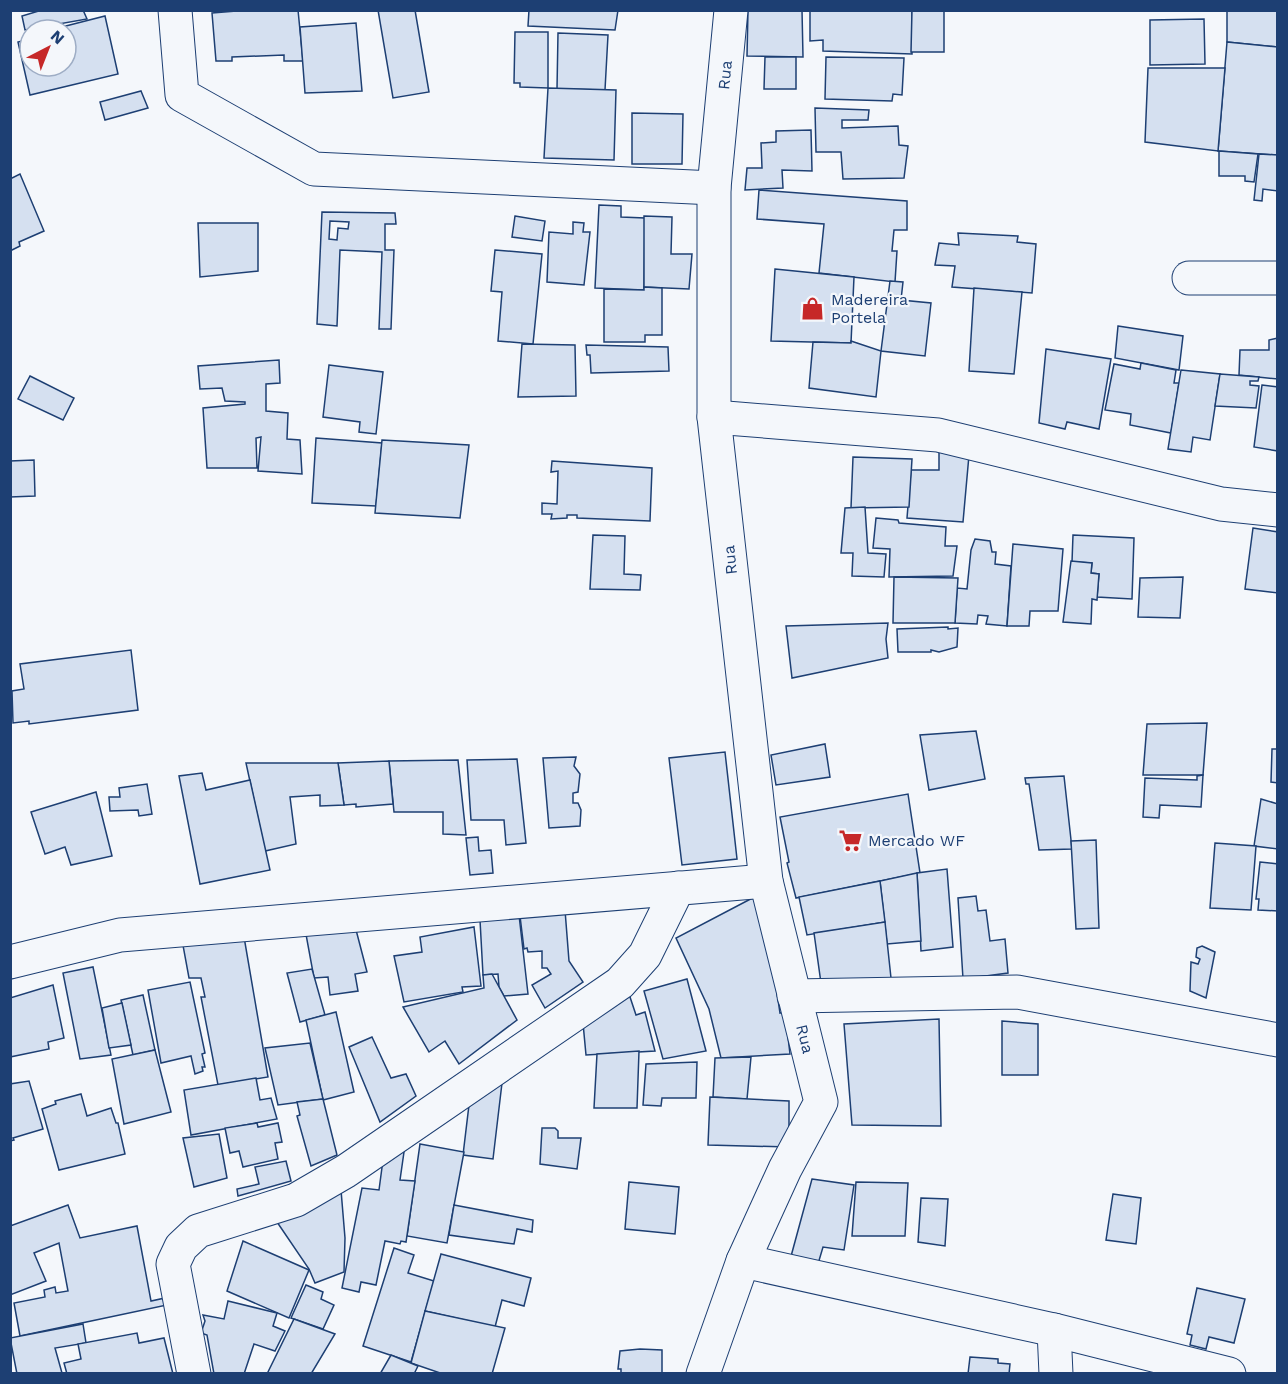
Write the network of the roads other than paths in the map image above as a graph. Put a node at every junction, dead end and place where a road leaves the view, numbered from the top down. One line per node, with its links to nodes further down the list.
1 (175, 10): 3 (street)
2 (731, 10): 3 (street, Rua)
3 (714, 188): 6 (street, Rua)
4 (1189, 278): 5 (street)
5 (1278, 278)
6 (714, 417): 7 (street); 8 (street, Rua)
7 (1278, 510)
8 (766, 881): 9 (street); 11 (street, Rua)
9 (678, 888): 10 (street); 15 (street)
10 (10, 962)
11 (794, 996): 12 (street); 13 (street, Rua)
12 (1278, 1040)
13 (743, 1261): 14 (street); 16 (street)
14 (1054, 1330): 17 (street); 18 (street)
15 (194, 1374)
16 (703, 1374)
17 (1056, 1374)
18 (1229, 1374)

